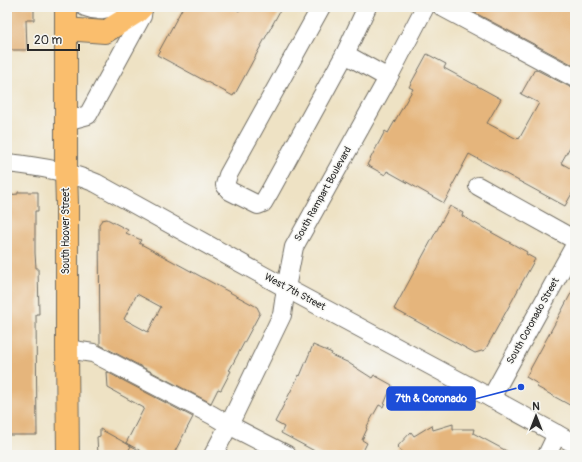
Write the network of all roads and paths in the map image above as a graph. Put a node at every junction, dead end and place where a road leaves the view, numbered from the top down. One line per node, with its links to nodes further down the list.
1 (66, 7): 9 (main road, South Hoover Street)
2 (85, 7): 3 (street)
3 (112, 7)
4 (142, 7): 9 (main road); 13 (street)
5 (321, 7): 10 (street)
6 (367, 7): 10 (street)
7 (425, 7): 11 (street, South Rampart Boulevard)
8 (442, 7): 12 (street)
9 (66, 29): 13 (main road, South Hoover Street)
10 (345, 54): 11 (street)
11 (388, 78): 19 (street, South Rampart Boulevard)
12 (575, 78)
13 (66, 121): 15 (main road, South Hoover Street)
14 (7, 163): 15 (street, West 7th Street)
15 (66, 173): 19 (street, West 7th Street); 20 (main road, South Hoover Street)
16 (478, 186): 17 (street)
17 (575, 240)
18 (575, 245): 21 (street, South Coronado Street)
19 (286, 288): 21 (street, West 7th Street); 22 (street, South Rampart Boulevard)
20 (67, 349): 22 (street); 25 (main road, South Hoover Street)
21 (491, 398): 23 (street, West 7th Street)
22 (229, 425): 26 (street, South Rampart Boulevard); 27 (street)
23 (557, 434): 24 (street, West 7th Street); 28 (street)
24 (575, 444)
25 (68, 455)
26 (213, 455)
27 (287, 455)
28 (547, 455)

